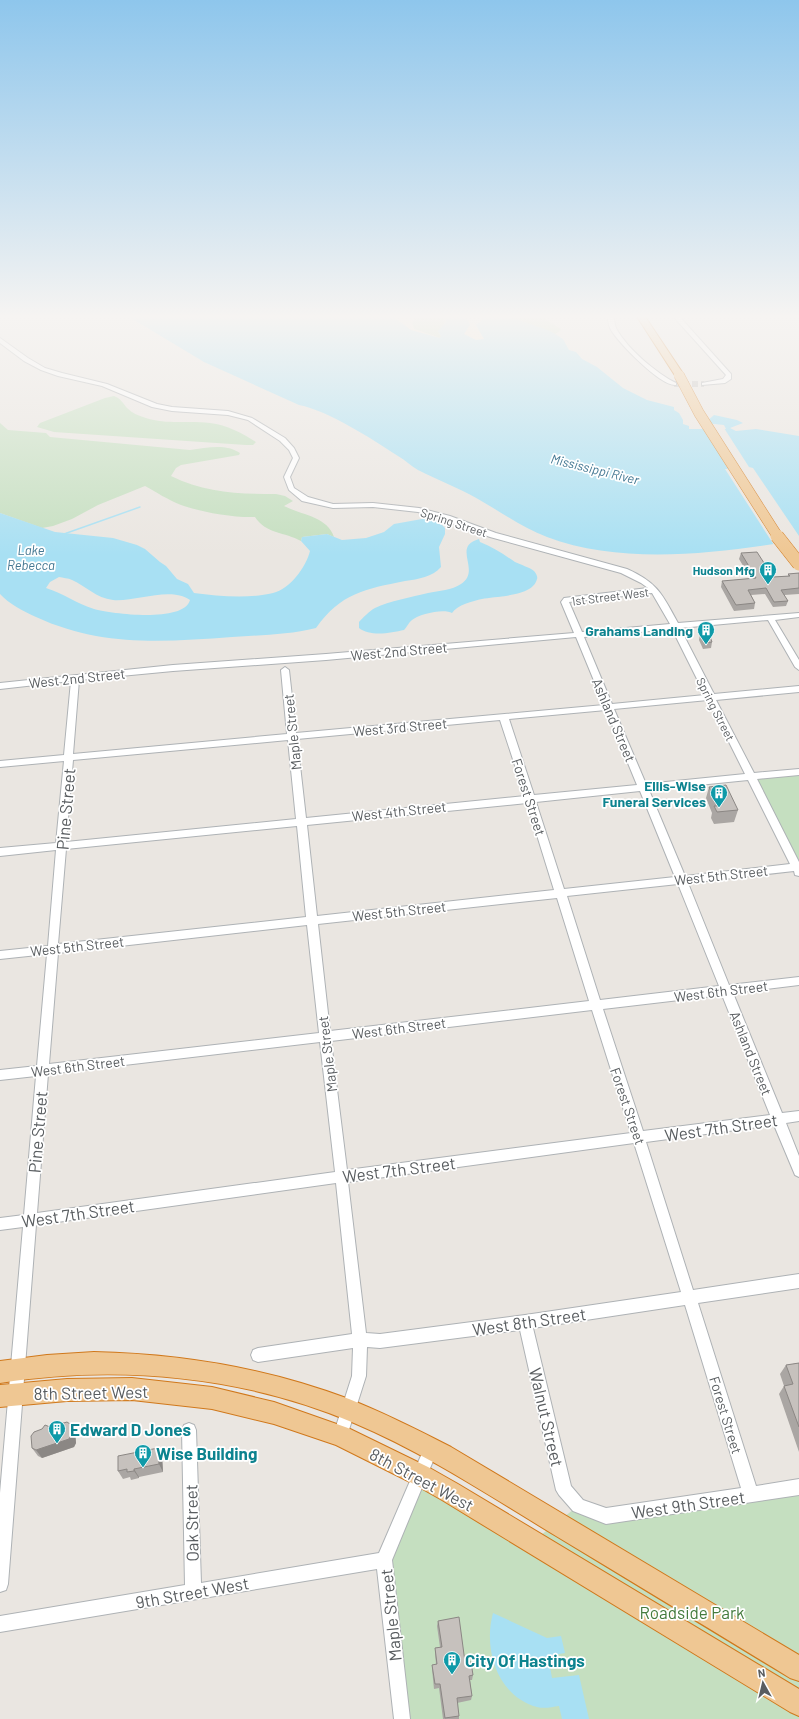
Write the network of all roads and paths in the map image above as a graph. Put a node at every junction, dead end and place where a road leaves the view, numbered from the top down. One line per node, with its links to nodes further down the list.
1 (128, 395): 6 (street, Spring Street)
2 (689, 395): 5 (highway, bridge)
3 (693, 395): 4 (highway)
4 (799, 552)
5 (799, 564)
6 (656, 590): 7 (street, 1st Street West); 10 (street, Spring Street)
7 (565, 602): 11 (street, Ashland Street)
8 (799, 615): 9 (street, West 2nd Street)
9 (770, 617): 10 (street, West 2nd Street); 12 (street)
10 (675, 626): 11 (street, West 2nd Street); 17 (street, Spring Street)
11 (578, 635): 14 (street, West 2nd Street); 18 (street, Ashland Street)
12 (799, 667)
13 (285, 670): 20 (street, Maple Street)
14 (75, 679): 15 (street, West 2nd Street); 21 (street, Pine Street)
15 (0, 686)
16 (799, 689): 17 (street, West 3rd Street)
17 (710, 697): 18 (street, West 3rd Street); 24 (street, Spring Street)
18 (608, 707): 19 (street, West 3rd Street); 25 (street, Ashland Street)
19 (504, 717): 20 (street, West 3rd Street); 26 (street, Forest Street)
20 (292, 737): 21 (street, West 3rd Street); 27 (street, Maple Street)
21 (69, 758): 22 (street, West 3rd Street); 28 (street, Pine Street)
22 (0, 764)
23 (799, 772): 24 (street, West 4th Street)
24 (750, 777): 25 (street, West 4th Street); 30 (street, Spring Street)
25 (642, 787): 26 (street, West 4th Street); 31 (street, Ashland Street)
26 (530, 799): 27 (street, West 4th Street); 32 (street, Forest Street)
27 (301, 821): 28 (street, West 4th Street); 33 (street, Maple Street)
28 (62, 846): 29 (street, West 4th Street); 34 (street, Pine Street)
29 (0, 852)
30 (798, 869): 31 (street, West 5th Street)
31 (681, 879): 32 (street, West 5th Street); 37 (street, Ashland Street)
32 (560, 893): 33 (street, West 5th Street); 38 (street, Forest Street)
33 (312, 920): 34 (street, West 5th Street); 39 (street, Maple Street)
34 (54, 949): 35 (street, West 5th Street); 40 (street, Pine Street)
35 (0, 955)
36 (799, 981): 37 (street, West 6th Street)
37 (725, 990): 38 (street, West 6th Street); 43 (street, Ashland Street)
38 (595, 1005): 39 (street, West 6th Street); 44 (street, Forest Street)
39 (325, 1037): 40 (street, West 6th Street); 46 (street, Maple Street)
40 (42, 1070): 41 (street, West 6th Street); 47 (street, Pine Street)
41 (0, 1076)
42 (799, 1116): 43 (street, West 7th Street)
43 (777, 1119): 44 (street, West 7th Street); 45 (street, Ashland Street)
44 (639, 1138): 46 (street, West 7th Street); 50 (street, Forest Street)
45 (799, 1171)
46 (341, 1177): 47 (street, West 7th Street); 52 (street, Maple Street)
47 (29, 1220): 48 (street, West 7th Street); 54 (street, Pine Street)
48 (0, 1224)
49 (799, 1281): 50 (street, West 8th Street)
50 (689, 1297): 51 (street, West 8th Street); 62 (street, Forest Street)
51 (525, 1322): 52 (street, West 8th Street); 63 (street, Walnut Street)
52 (360, 1340): 53 (street, West 8th Street); 56 (street, Maple Street)
53 (258, 1355)
54 (9, 1370): 55 (street, Pine Street); 56 (highway, 8th Street West)
55 (8, 1395): 58 (highway, 8th Street West); 65 (street, Pine Street)
56 (348, 1410): 58 (street, Maple Street); 59 (highway, 8th Street West)
57 (189, 1430): 66 (street, Oak Street)
58 (340, 1436): 60 (highway, 8th Street West)
59 (431, 1449): 60 (street, Maple Street); 68 (highway, 8th Street West)
60 (420, 1475): 64 (street, Maple Street); 69 (highway, 8th Street West)
61 (799, 1488): 62 (street, West 9th Street)
62 (751, 1495): 63 (street, West 9th Street)
63 (578, 1506)
64 (384, 1560): 66 (street, 9th Street West); 70 (street, Maple Street)
65 (0, 1584)
66 (193, 1592): 67 (street, 9th Street West)
67 (0, 1624)
68 (799, 1669)
69 (799, 1703)
70 (402, 1719)

